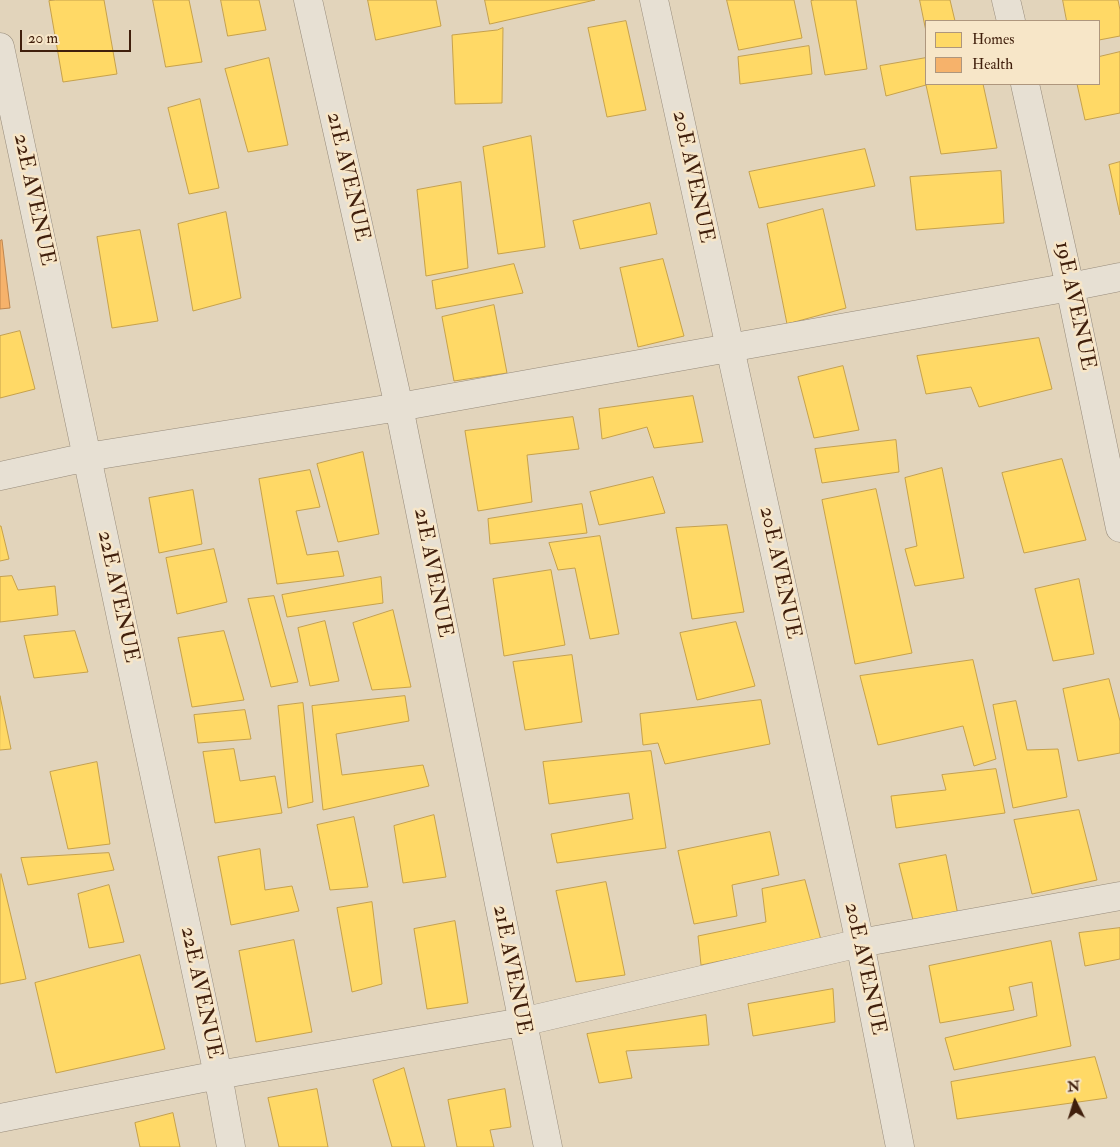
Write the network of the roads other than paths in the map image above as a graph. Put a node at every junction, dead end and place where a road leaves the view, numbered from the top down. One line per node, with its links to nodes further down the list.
1 (308, 0): 10 (street, 21E AVENUE)
2 (654, 0): 9 (street, 20E AVENUE)
3 (1006, 0): 4 (street)
4 (1011, 20)
5 (0, 47): 11 (street, 22E AVENUE)
6 (1025, 85): 8 (street, 19E AVENUE)
7 (1120, 277): 8 (street)
8 (1070, 287): 9 (street); 13 (street, 19E AVENUE)
9 (729, 348): 10 (street); 15 (street, 20E AVENUE)
10 (399, 407): 11 (street); 16 (street, 21E AVENUE)
11 (88, 457): 12 (street); 17 (street, 22E AVENUE)
12 (0, 476)
13 (1120, 528)
14 (1120, 896): 15 (street)
15 (860, 943): 16 (street); 21 (street, 20E AVENUE)
16 (522, 1022): 17 (street); 20 (street, 21E AVENUE)
17 (218, 1075): 18 (street); 19 (street, 22E AVENUE)
18 (0, 1118)
19 (231, 1147)
20 (548, 1147)
21 (900, 1147)

